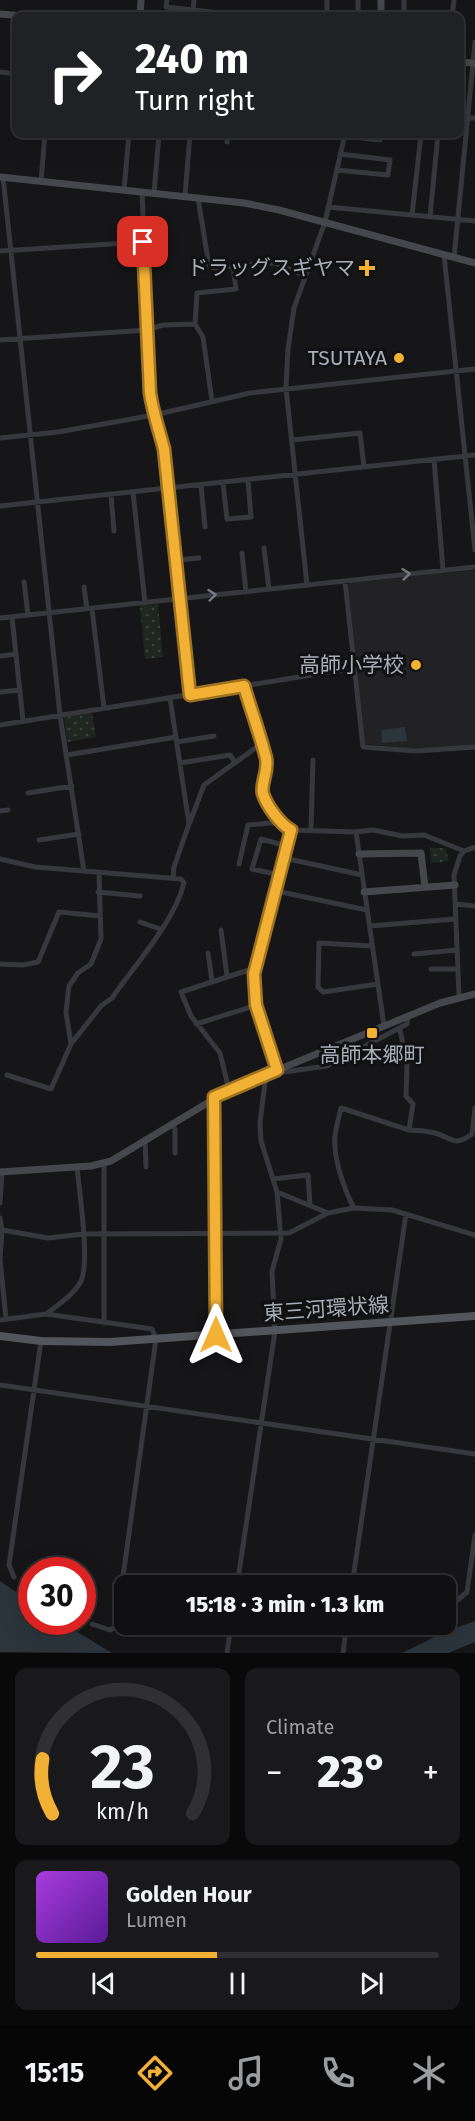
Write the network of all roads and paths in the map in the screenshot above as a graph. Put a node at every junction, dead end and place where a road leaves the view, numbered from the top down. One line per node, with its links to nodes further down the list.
1 (166, 0): 3 (street)
2 (194, 0): 3 (street)
3 (193, 11): 4 (street)
4 (204, 12)
5 (475, 42): 7 (street)
6 (464, 62): 7 (street)
7 (473, 63): 8 (street)
8 (472, 118): 20 (street)
9 (45, 138): 25 (street)
10 (129, 138): 26 (street)
11 (159, 138): 28 (street)
12 (190, 138): 29 (street)
13 (228, 138): 19 (street)
14 (344, 138): 22 (street)
15 (366, 138): 18 (street)
16 (421, 138): 32 (street)
17 (438, 138): 33 (street)
18 (380, 140)
19 (227, 142)
20 (466, 152): 21 (street); 34 (street)
21 (475, 153)
22 (340, 154): 23 (street); 23 (street)
23 (337, 170): 31 (street)
24 (2, 177): 25 (street); 38 (street)
25 (41, 181): 26 (street)
26 (124, 189): 27 (street)
27 (142, 191): 28 (street); 37 (street)
28 (154, 193): 29 (street)
29 (184, 196): 30 (street)
30 (198, 198): 36 (street); 43 (street)
31 (328, 207): 32 (street); 36 (street)
32 (412, 215): 33 (street)
33 (430, 217): 34 (street)
34 (459, 219): 35 (street); 41 (street)
35 (475, 221)
36 (325, 222): 40 (street); 44 (street)
37 (143, 242): 38 (street); 46 (street)
38 (10, 250): 39 (street); 47 (street)
39 (0, 251)
40 (444, 255): 41 (street); 50 (street)
41 (454, 258): 42 (street)
42 (475, 263)
43 (233, 266): 44 (street); 45 (street)
44 (305, 276): 51 (street)
45 (195, 324): 46 (street); 52 (street)
46 (147, 330): 47 (street); 53 (street)
47 (20, 339): 48 (street); 54 (street)
48 (0, 340)
49 (475, 369): 50 (street)
50 (456, 371): 51 (street); 58 (street)
51 (286, 388): 52 (street); 56 (street)
52 (212, 401): 53 (street)
53 (154, 416): 54 (street); 65 (street)
54 (30, 435): 55 (street); 68 (street)
55 (0, 438)
56 (292, 440): 60 (street); 61 (street)
57 (475, 455): 58 (street)
58 (465, 456): 59 (street); 73 (street)
59 (434, 459): 60 (street); 78 (street)
60 (364, 467): 61 (street)
61 (295, 475): 62 (street); 81 (street)
62 (248, 480): 63 (street); 63 (street)
63 (223, 483): 64 (street)
64 (201, 485): 65 (street); 70 (street)
65 (168, 489): 66 (street); 76 (street)
66 (134, 492): 67 (street); 86 (street)
67 (111, 495): 68 (street); 71 (street)
68 (38, 502): 69 (street); 88 (street)
69 (0, 506)
70 (205, 527)
71 (114, 531)
72 (264, 548): 83 (street)
73 (475, 550)
74 (242, 553): 84 (street)
75 (199, 558): 76 (street)
76 (176, 560): 85 (street)
77 (475, 567): 78 (street)
78 (443, 570): 79 (street, one-way to 78)
79 (345, 581): 81 (street); 94 (street)
80 (24, 582): 89 (street)
81 (307, 585): 83 (street)
82 (84, 587): 87 (street)
83 (269, 589): 84 (street)
84 (246, 592): 85 (street, one-way to 84)
85 (180, 599): 86 (street); 98 (street)
86 (146, 603): 87 (street)
87 (90, 609): 88 (street); 100 (street)
88 (50, 613): 89 (street); 101 (street)
89 (28, 615): 90 (street)
90 (12, 617): 91 (street); 92 (street)
91 (0, 618)
92 (16, 654): 93 (street); 96 (street)
93 (0, 656)
94 (355, 668): 95 (street); 107 (street)
95 (244, 686): 98 (street); 106 (street)
96 (20, 690): 97 (street); 102 (street)
97 (0, 692)
98 (190, 695): 99 (street)
99 (170, 698): 100 (street); 105 (street)
100 (104, 708): 101 (street)
101 (60, 716): 102 (street); 108 (street)
102 (24, 721): 103 (street)
103 (0, 725)
104 (214, 736): 105 (street)
105 (176, 740): 108 (street); 111 (street)
106 (261, 744): 110 (street); 116 (street)
107 (475, 747)
108 (67, 755): 112 (street)
109 (313, 760): 119 (street)
110 (235, 762): 111 (street); 117 (street)
111 (180, 763): 117 (street)
112 (72, 786): 113 (street); 121 (street)
113 (28, 793)
114 (8, 810): 115 (street)
115 (0, 811)
116 (281, 822): 118 (street); 129 (street)
117 (189, 824): 134 (street)
118 (291, 830): 119 (street); 123 (street)
119 (311, 830): 120 (street)
120 (356, 832): 125 (street); 126 (street)
121 (79, 834): 122 (street); 130 (street)
122 (39, 840)
123 (287, 846): 127 (street); 132 (street)
124 (475, 847): 125 (street)
125 (464, 851): 135 (street)
126 (359, 854): 133 (street); 136 (street)
127 (284, 858): 132 (street); 133 (street)
128 (0, 859): 130 (street)
129 (239, 864)
130 (84, 871): 131 (street)
131 (99, 872): 134 (street); 138 (street)
132 (280, 875): 137 (street)
133 (362, 875): 139 (street)
134 (173, 878): 148 (street)
135 (455, 885): 136 (street); 141 (street)
136 (425, 887): 139 (street)
137 (276, 891): 143 (street); 155 (street)
138 (98, 892): 140 (street); 144 (street)
139 (364, 892): 143 (street)
140 (140, 896)
141 (455, 904): 142 (street); 145 (street)
142 (475, 906)
143 (367, 910): 147 (street)
144 (100, 916): 154 (street); 168 (street)
145 (455, 919): 147 (street); 151 (street)
146 (140, 922): 148 (street)
147 (370, 926): 150 (street)
148 (160, 928): 168 (street)
149 (221, 930): 158 (street)
150 (372, 946): 160 (street); 160 (street)
151 (457, 950): 153 (street); 157 (street)
152 (208, 953): 159 (street)
153 (414, 954)
154 (0, 964)
155 (255, 968): 158 (street); 163 (street)
156 (431, 969): 157 (street)
157 (457, 969): 162 (street)
158 (227, 976): 159 (street)
159 (212, 981): 165 (street)
160 (378, 984): 166 (street)
161 (475, 994): 162 (street)
162 (459, 996): 164 (street)
163 (256, 1005): 165 (street); 169 (street)
164 (408, 1016): 166 (street); 167 (street)
165 (196, 1024): 172 (street)
166 (384, 1026): 169 (street)
167 (400, 1030): 169 (street); 176 (street)
168 (71, 1044): 170 (street)
169 (279, 1070): 171 (street)
170 (7, 1075)
171 (266, 1075): 172 (street); 184 (street)
172 (229, 1090): 173 (street)
173 (214, 1097): 175 (street); 196 (street)
174 (475, 1108): 177 (street)
175 (172, 1123): 178 (street); 179 (street)
176 (409, 1130): 177 (street); 188 (street)
177 (473, 1134)
178 (145, 1139): 180 (street); 182 (street)
179 (175, 1153)
180 (104, 1164): 181 (street); 195 (street)
181 (77, 1167): 183 (street); 194 (street)
182 (146, 1167)
183 (1, 1172): 186 (street)
184 (273, 1179): 185 (street); 187 (street)
185 (278, 1192): 187 (street); 193 (street)
186 (0, 1203)
187 (310, 1205): 189 (street)
188 (354, 1208): 189 (street); 190 (street)
189 (328, 1213): 193 (street)
190 (406, 1214): 197 (street); 203 (street)
191 (0, 1218): 192 (street)
192 (2, 1230): 194 (street); 198 (street)
193 (279, 1233): 196 (street); 204 (street)
194 (84, 1234): 195 (street); 199 (street)
195 (104, 1234): 196 (street); 202 (street)
196 (215, 1234): 205 (street)
197 (475, 1235)
198 (0, 1259): 201 (street)
199 (46, 1314): 201 (street); 202 (street)
200 (475, 1316): 203 (main road, 東三河環状線)
201 (3, 1320)
202 (104, 1323): 207 (street)
203 (390, 1323): 204 (main road, 東三河環状線); 213 (street)
204 (275, 1331): 205 (main road, 東三河環状線); 212 (street)
205 (216, 1335): 207 (main road, 東三河環状線)
206 (0, 1336): 208 (main road, 東三河環状線)
207 (156, 1339): 208 (main road, 東三河環状線); 211 (street)
208 (41, 1341): 210 (street)
209 (0, 1385): 210 (street)
210 (35, 1390): 211 (street); 218 (street)
211 (148, 1407): 212 (street); 220 (street)
212 (260, 1424): 213 (street); 216 (street)
213 (373, 1440): 214 (street); 217 (street)
214 (475, 1454)
215 (475, 1535): 219 (street)
216 (239, 1575)
217 (354, 1575)
218 (14, 1577)
219 (456, 1601)
220 (96, 1625)
221 (229, 1635): 223 (street)
222 (345, 1635): 224 (street)
223 (227, 1653)
224 (343, 1653)

